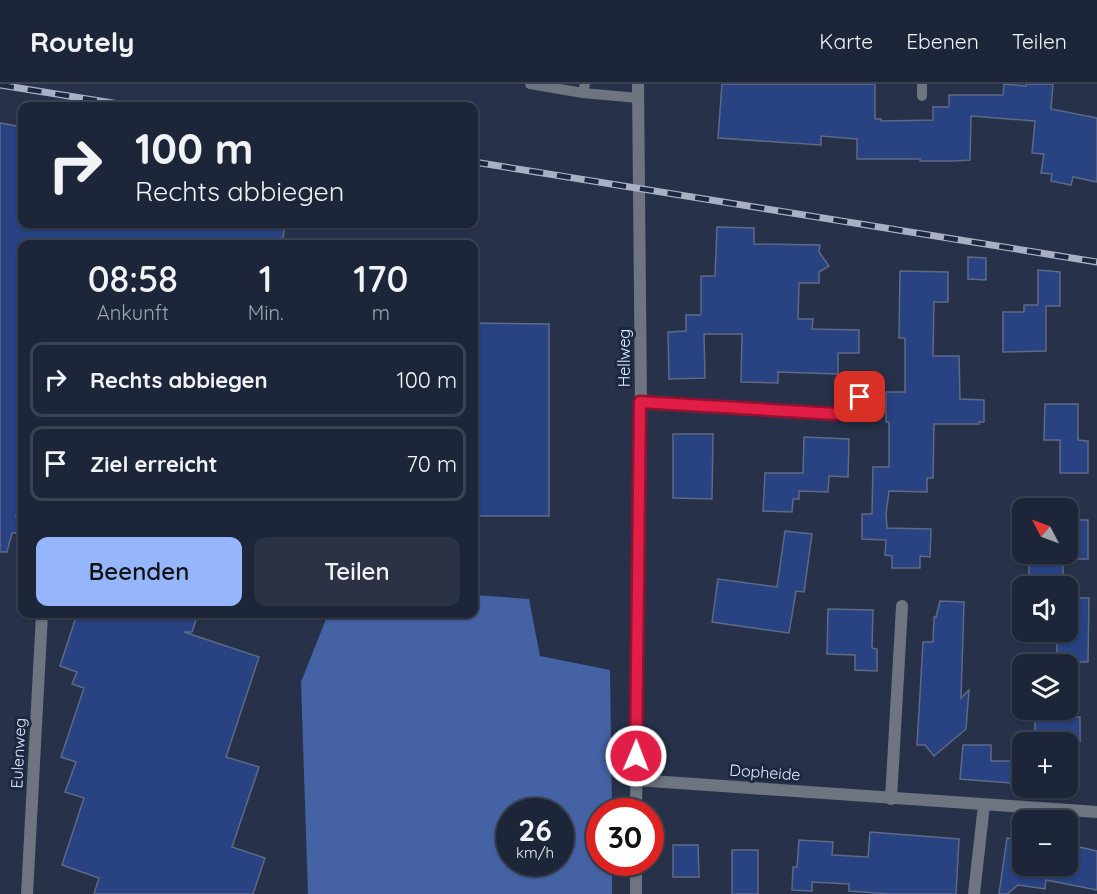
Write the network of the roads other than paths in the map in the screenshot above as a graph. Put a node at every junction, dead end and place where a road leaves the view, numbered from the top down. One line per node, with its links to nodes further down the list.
1 (530, 84): 3 (lane)
2 (638, 84): 4 (street, Hellweg)
3 (584, 88): 4 (lane)
4 (638, 98): 6 (street, Hellweg)
5 (860, 397): 6 (lane)
6 (640, 402): 9 (street, Hellweg)
7 (902, 606): 11 (street)
8 (42, 618): 15 (street, Eulenweg)
9 (636, 780): 10 (street, Hellweg); 11 (street, Dopheide)
10 (636, 798)
11 (891, 799): 12 (street, Dopheide)
12 (984, 805): 13 (street, Dopheide); 17 (street)
13 (1097, 812)
14 (636, 876): 16 (street)
15 (27, 894)
16 (636, 894)
17 (974, 894)

